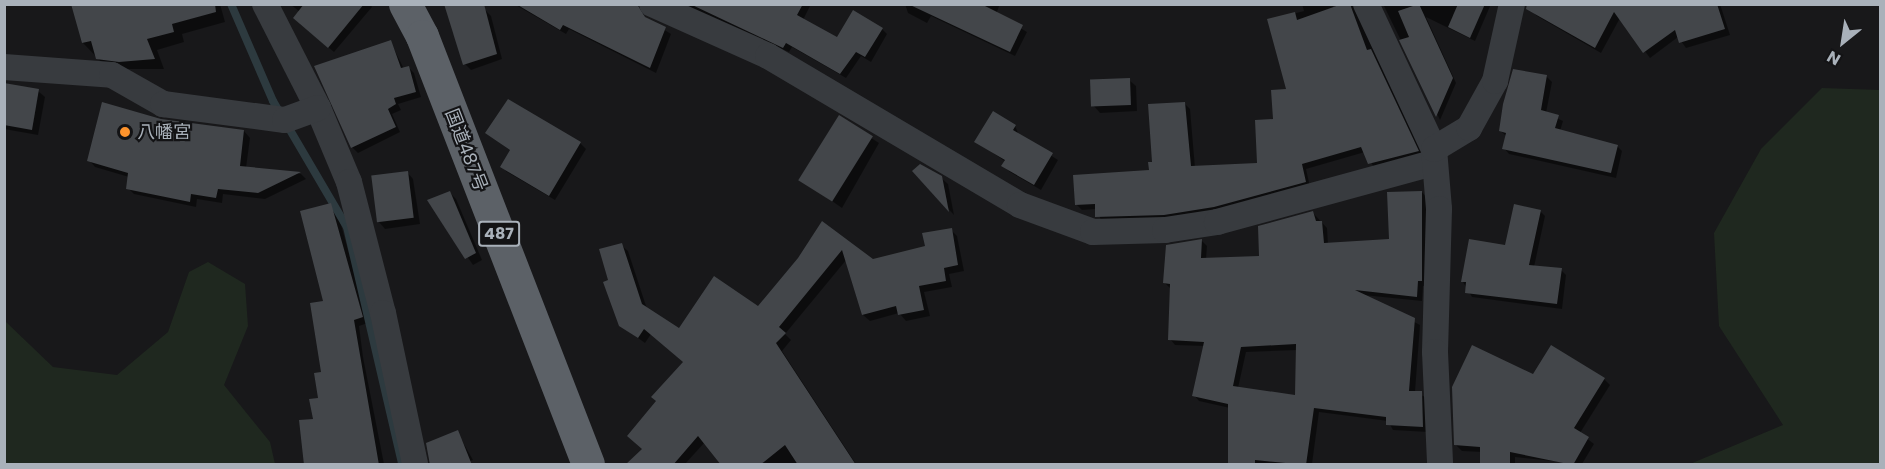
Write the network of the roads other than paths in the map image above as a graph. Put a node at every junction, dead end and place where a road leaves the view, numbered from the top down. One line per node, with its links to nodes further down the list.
1 (265, 4): 7 (street)
2 (405, 4): 10 (highway, 国道487号 / 487)
3 (652, 4): 8 (street)
4 (1366, 4): 8 (street)
5 (1512, 4): 8 (street)
6 (4, 67): 7 (street)
7 (318, 108): 9 (street)
8 (1433, 156): 11 (street)
9 (415, 465)
10 (588, 465)
11 (1440, 465)

